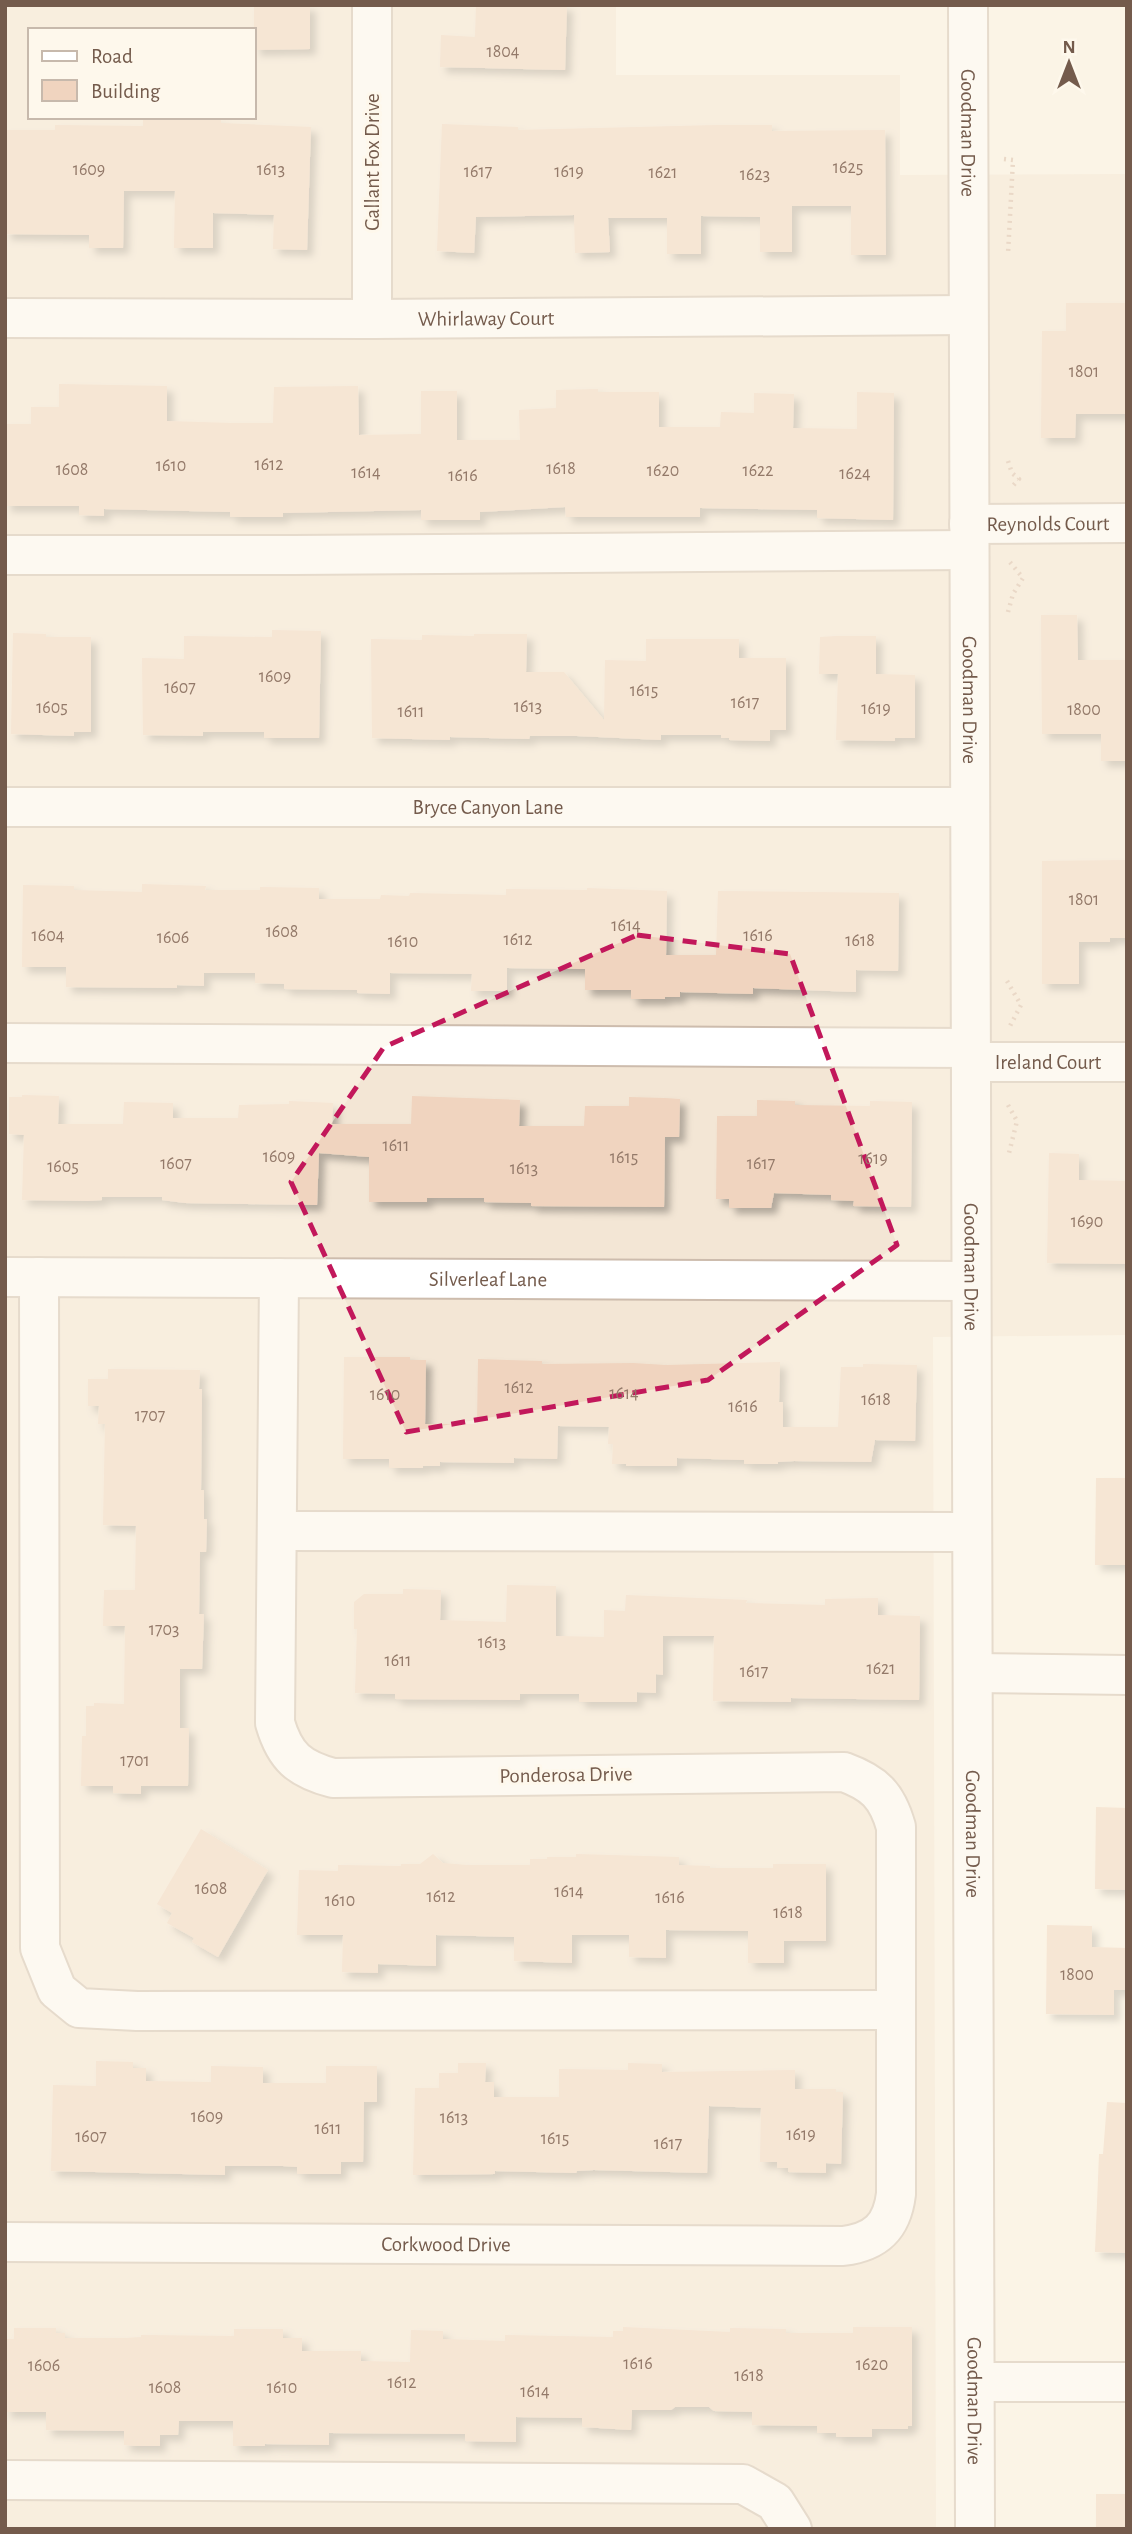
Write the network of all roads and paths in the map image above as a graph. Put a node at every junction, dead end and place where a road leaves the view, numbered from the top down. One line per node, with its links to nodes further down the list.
1 (372, 5): 5 (street, Gallant Fox Drive)
2 (968, 5): 3 (street, Goodman Drive)
3 (968, 315): 5 (street, Whirlaway Court); 7 (street, Goodman Drive)
4 (5, 318): 5 (street, Whirlaway Court)
5 (372, 319)
6 (1127, 523): 7 (street, Reynolds Court)
7 (969, 537): 8 (street, Reynolds Court); 10 (street, Goodman Drive)
8 (5, 555)
9 (5, 807): 10 (street, Bryce Canyon Lane)
10 (970, 807): 12 (street, Goodman Drive)
11 (5, 1043): 12 (street, Ireland Court)
12 (971, 1055): 13 (street, Ireland Court); 16 (street, Goodman Drive)
13 (1127, 1062)
14 (22, 1277): 15 (street, Silverleaf Lane); 21 (street)
15 (279, 1278): 16 (street, Silverleaf Lane); 17 (street, Ponderosa Drive)
16 (971, 1281): 18 (street, Goodman Drive)
17 (277, 1531): 18 (street); 21 (street, Ponderosa Drive)
18 (972, 1532): 19 (street, Goodman Drive)
19 (973, 1673): 20 (street); 24 (street, Goodman Drive)
20 (1127, 1675)
21 (897, 2010): 22 (street, Ponderosa Drive)
22 (882, 2229): 23 (street, Corkwood Drive)
23 (5, 2242)
24 (975, 2382): 25 (street); 28 (street, Goodman Drive)
25 (1127, 2382)
26 (5, 2480): 27 (street)
27 (792, 2529)
28 (975, 2529)

